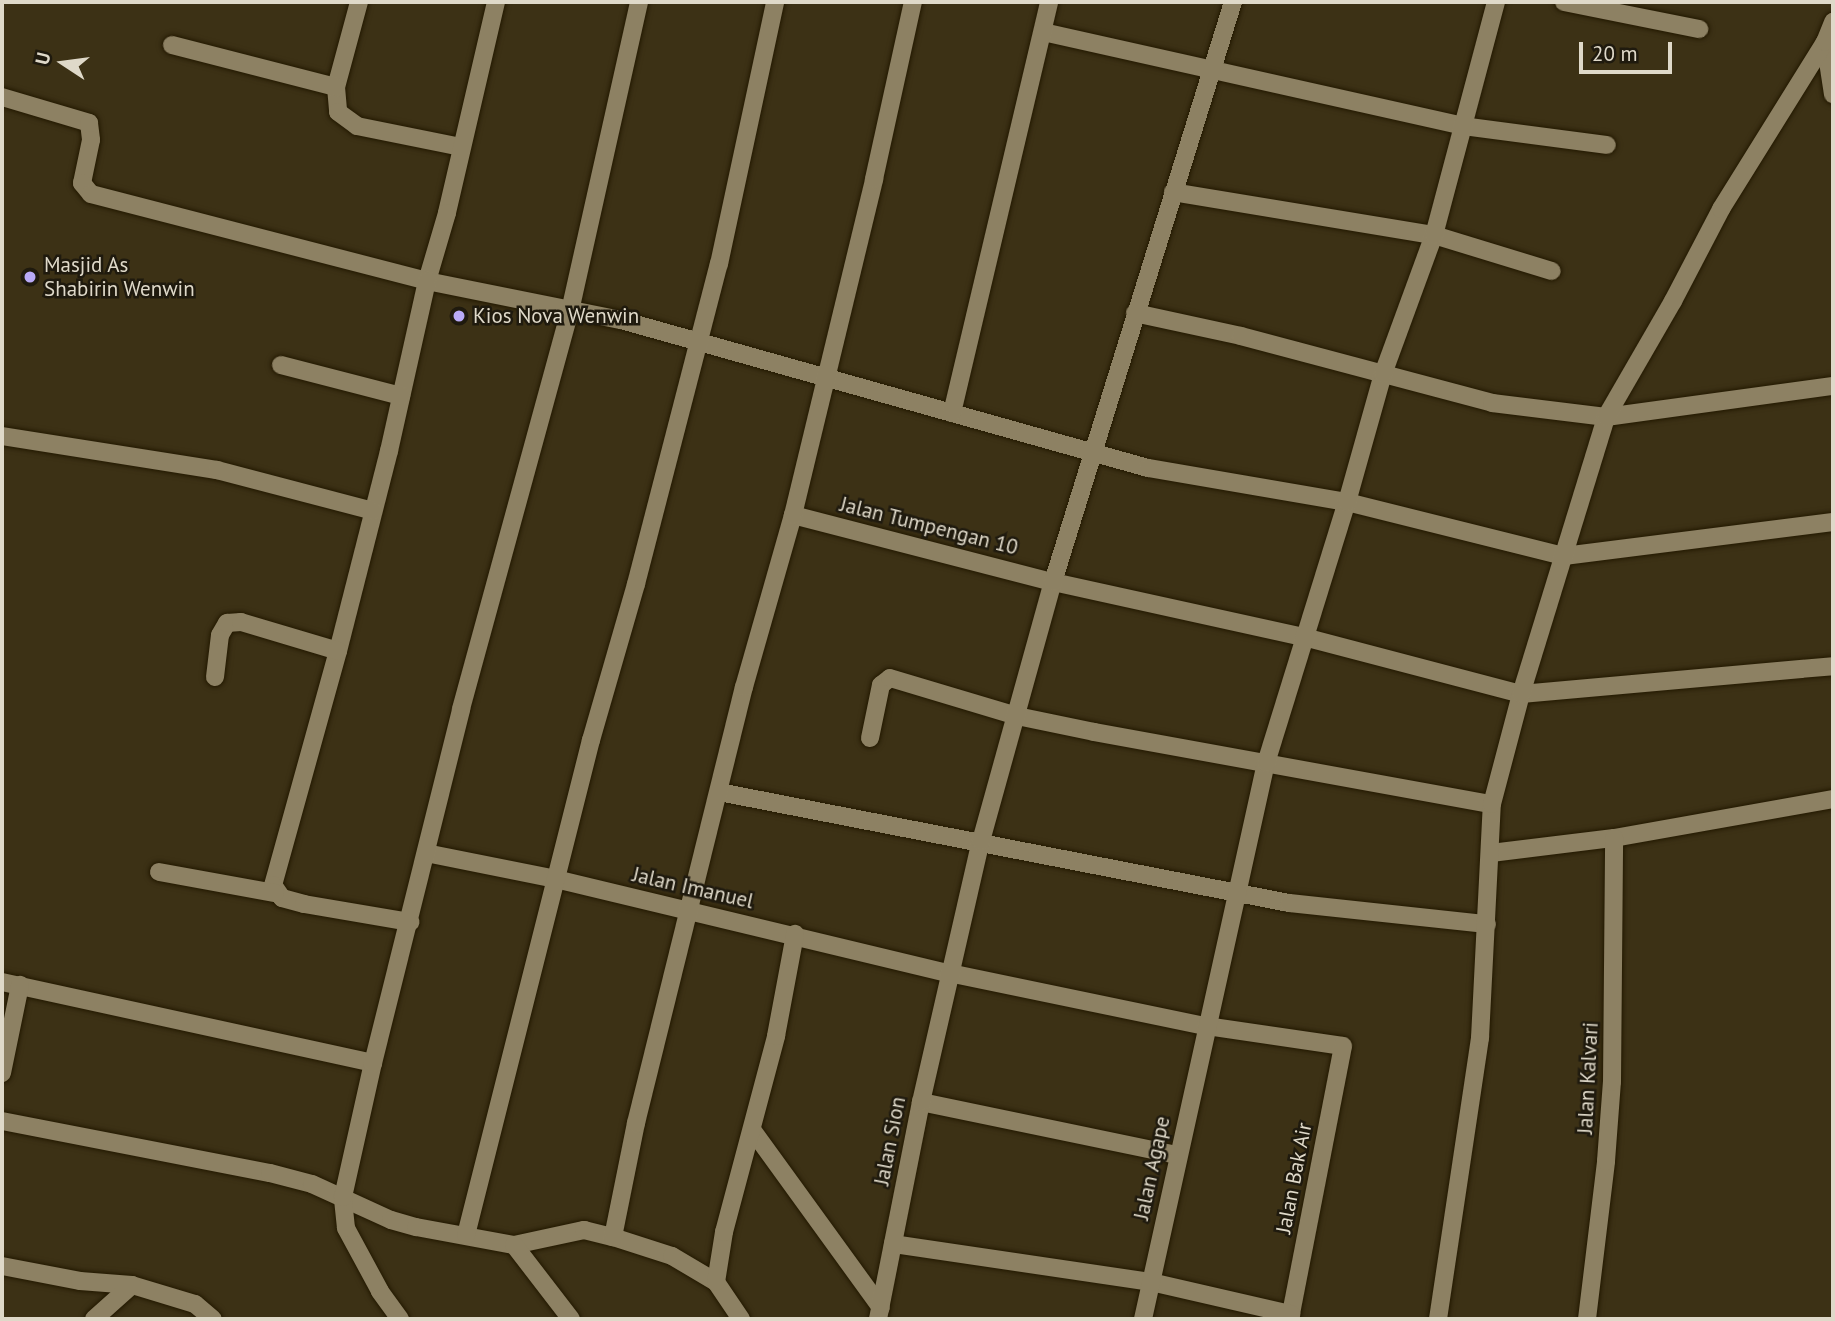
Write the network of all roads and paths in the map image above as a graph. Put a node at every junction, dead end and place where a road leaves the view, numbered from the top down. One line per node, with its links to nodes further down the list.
1 (359, 2): 16 (street)
2 (496, 2): 21 (street)
3 (639, 2): 26 (street)
4 (775, 2): 28 (street)
5 (913, 2): 31 (street)
6 (1049, 2): 12 (street)
7 (1233, 2): 15 (street, Jalan Sion)
8 (1496, 2): 19 (street, Jalan Agape)
9 (1564, 2): 11 (street)
10 (1833, 22): 13 (street)
11 (1699, 29)
12 (1043, 32): 15 (street); 34 (street)
13 (1825, 42): 17 (street); 35 (street)
14 (172, 45): 16 (street)
15 (1214, 72): 19 (street); 22 (street, Jalan Sion)
16 (336, 87): 21 (street)
17 (1833, 94)
18 (2, 97): 25 (street)
19 (1463, 126): 20 (street); 23 (street, Jalan Agape)
20 (1607, 145)
21 (461, 147): 25 (street)
22 (1173, 192): 23 (street); 27 (street, Jalan Sion)
23 (1434, 235): 24 (street); 30 (street, Jalan Agape)
24 (1552, 271)
25 (427, 281): 26 (street); 33 (street)
26 (569, 312): 28 (street); 57 (street)
27 (1135, 313): 30 (street); 37 (street, Jalan Sion)
28 (696, 341): 31 (street); 60 (street)
29 (281, 365): 33 (street)
30 (1383, 373): 35 (street); 38 (street, Jalan Agape)
31 (826, 377): 34 (street); 40 (street)
32 (1833, 386): 35 (street)
33 (401, 396): 39 (street)
34 (952, 413): 37 (street)
35 (1606, 417): 42 (street)
36 (2, 436): 39 (street)
37 (1093, 452): 38 (street); 43 (street, Jalan Sion)
38 (1347, 502): 42 (street); 44 (street, Jalan Agape)
39 (373, 511): 45 (street)
40 (793, 515): 43 (street, Jalan Tumpengan 10); 52 (street)
41 (1833, 522): 42 (street)
42 (1564, 556): 48 (street)
43 (1053, 582): 44 (street, Jalan Tumpengan 10); 49 (street, Jalan Sion)
44 (1304, 637): 48 (street, Jalan Tumpengan 10); 51 (street, Jalan Agape)
45 (338, 651): 47 (street); 61 (street)
46 (1833, 666): 48 (street, Jalan Tumpengan 10)
47 (215, 677)
48 (1521, 694): 54 (street)
49 (1017, 716): 50 (street); 51 (street); 56 (street, Jalan Sion)
50 (870, 738)
51 (1266, 763): 54 (street); 62 (street, Jalan Agape)
52 (719, 792): 56 (street); 63 (street)
53 (1833, 799): 55 (street)
54 (1492, 804): 58 (street)
55 (1614, 838): 58 (street); 96 (street, Jalan Kalvari)
56 (981, 841): 62 (street); 67 (street, Jalan Sion)
57 (425, 853): 60 (street, Jalan Imanuel); 64 (street)
58 (1491, 853): 65 (street)
59 (159, 872): 61 (street)
60 (556, 879): 63 (street, Jalan Imanuel); 79 (street)
61 (275, 893): 64 (street)
62 (1236, 894): 65 (street); 70 (street, Jalan Agape)
63 (688, 910): 66 (street, Jalan Imanuel); 80 (street)
64 (410, 922): 72 (street)
65 (1487, 924): 95 (street)
66 (795, 934): 67 (street, Jalan Imanuel); 76 (street)
67 (949, 973): 70 (street, Jalan Imanuel); 74 (street, Jalan Sion)
68 (2, 982): 69 (street)
69 (20, 985): 72 (street); 73 (street)
70 (1206, 1026): 71 (street, Jalan Imanuel); 77 (street, Jalan Agape)
71 (1343, 1046): 88 (street, Jalan Bak Air)
72 (373, 1063): 78 (street)
73 (2, 1073)
74 (921, 1102): 77 (street); 81 (street, Jalan Sion)
75 (2, 1121): 78 (street)
76 (753, 1131): 84 (street); 87 (street)
77 (1178, 1155): 85 (street, Jalan Agape)
78 (344, 1197): 79 (street); 91 (street)
79 (466, 1235): 82 (street)
80 (613, 1237): 82 (street); 84 (street)
81 (892, 1244): 85 (street); 87 (street, Jalan Sion)
82 (514, 1245): 92 (street)
83 (2, 1266): 86 (street)
84 (716, 1282): 93 (street)
85 (1151, 1282): 88 (street); 94 (street, Jalan Agape)
86 (132, 1285): 89 (street); 90 (street)
87 (879, 1313)
88 (1290, 1316)
89 (94, 1319)
90 (213, 1319)
91 (400, 1319)
92 (571, 1319)
93 (741, 1319)
94 (1143, 1319)
95 (1438, 1319)
96 (1587, 1319)

